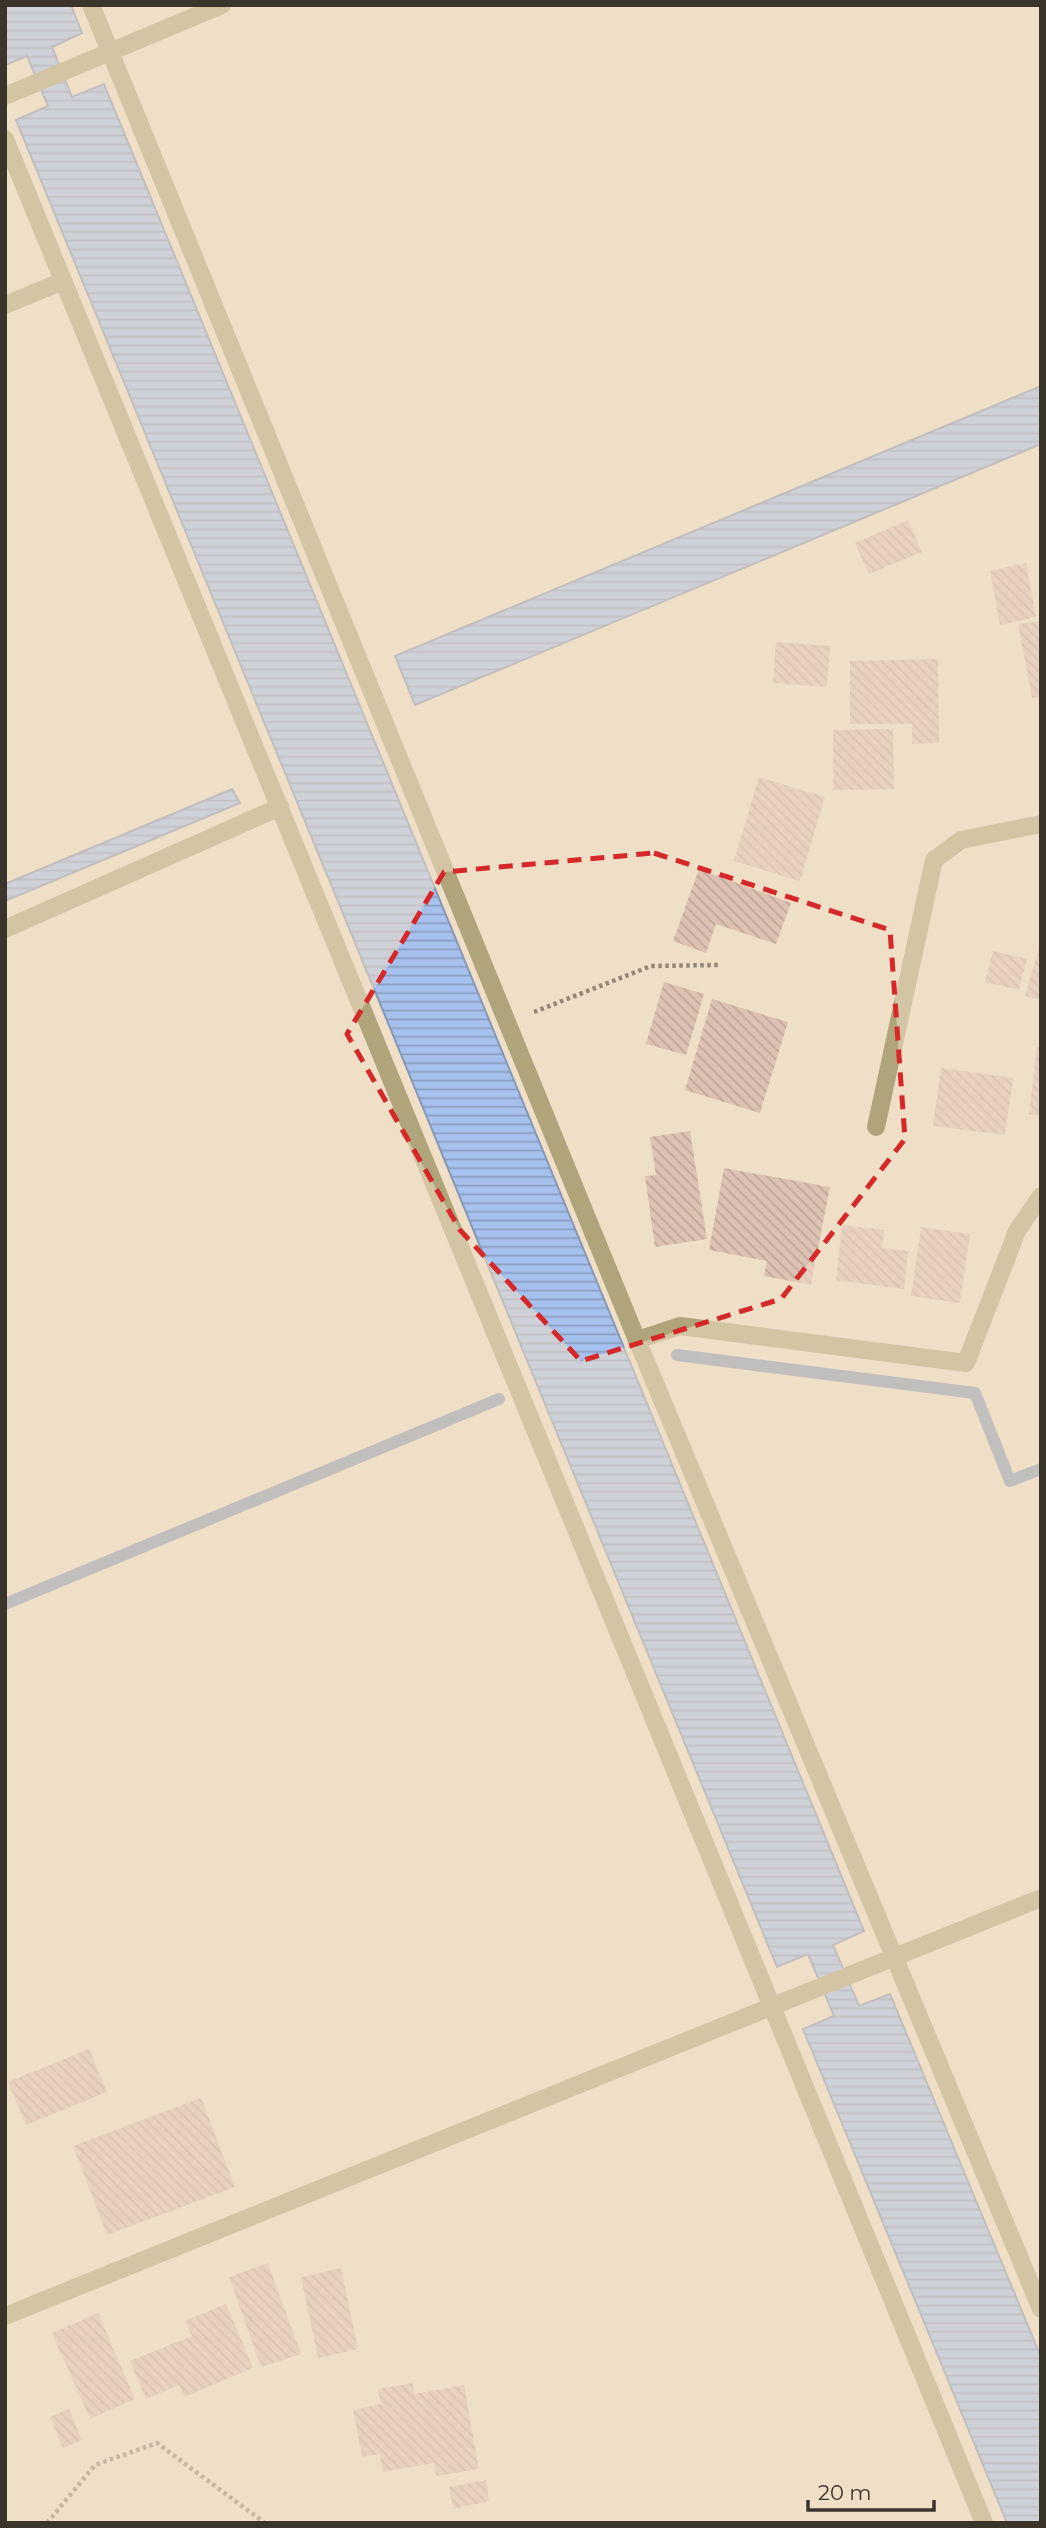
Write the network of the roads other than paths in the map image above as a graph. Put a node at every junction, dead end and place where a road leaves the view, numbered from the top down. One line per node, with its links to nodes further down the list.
1 (91, 5): 3 (street)
2 (222, 5): 3 (street)
3 (111, 52): 4 (street); 13 (street)
4 (5, 96)
5 (5, 139): 6 (street)
6 (63, 281): 7 (street); 8 (street)
7 (5, 305)
8 (279, 807): 10 (street); 16 (street)
9 (1041, 824): 11 (street)
10 (5, 929)
11 (876, 1127)
12 (1041, 1196): 13 (street)
13 (637, 1340): 15 (street)
14 (1041, 1898): 15 (street)
15 (895, 1956): 16 (street); 17 (street)
16 (772, 2005): 18 (street); 19 (street)
17 (1041, 2309)
18 (5, 2316)
19 (984, 2523)

